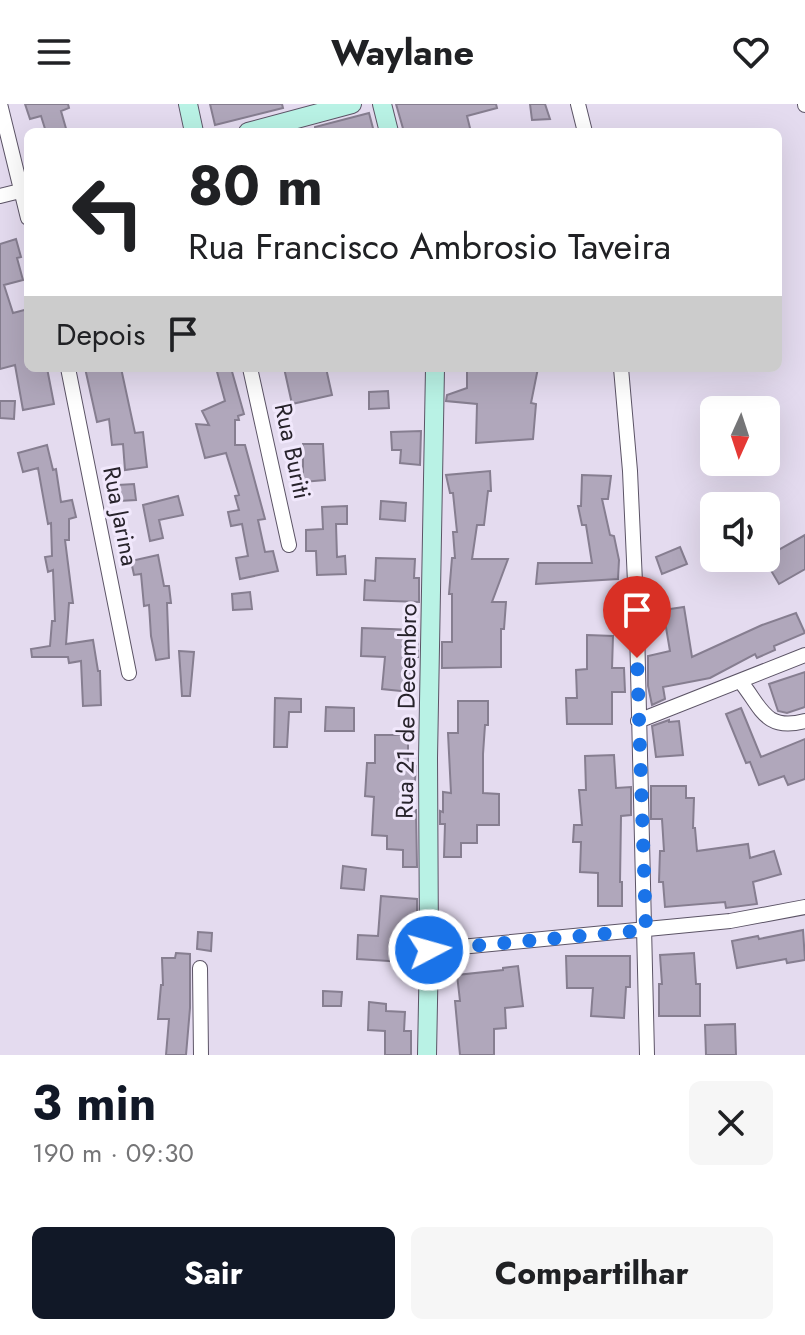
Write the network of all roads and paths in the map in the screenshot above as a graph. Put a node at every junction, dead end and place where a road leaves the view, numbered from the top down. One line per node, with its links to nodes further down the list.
1 (0, 104): 10 (street)
2 (188, 104): 6 (street)
3 (352, 104): 7 (street)
4 (382, 104): 8 (street)
5 (578, 104): 9 (street)
6 (193, 128)
7 (263, 128)
8 (388, 128)
9 (584, 128)
10 (24, 190): 11 (street)
11 (0, 196)
12 (69, 372): 18 (street, Rua Jarina)
13 (251, 372): 16 (street, Rua Buriti)
14 (435, 372): 24 (street, Rua 21 de Decembro)
15 (621, 372): 20 (street)
16 (289, 545)
17 (805, 655): 19 (street)
18 (129, 673)
19 (740, 681): 20 (street); 21 (street)
20 (638, 721): 23 (street)
21 (805, 721)
22 (805, 907): 23 (street)
23 (646, 930): 24 (street); 28 (street)
24 (429, 950): 27 (street, Rua 21 de Decembro)
25 (200, 968): 26 (street)
26 (201, 1055)
27 (427, 1055)
28 (647, 1055)

